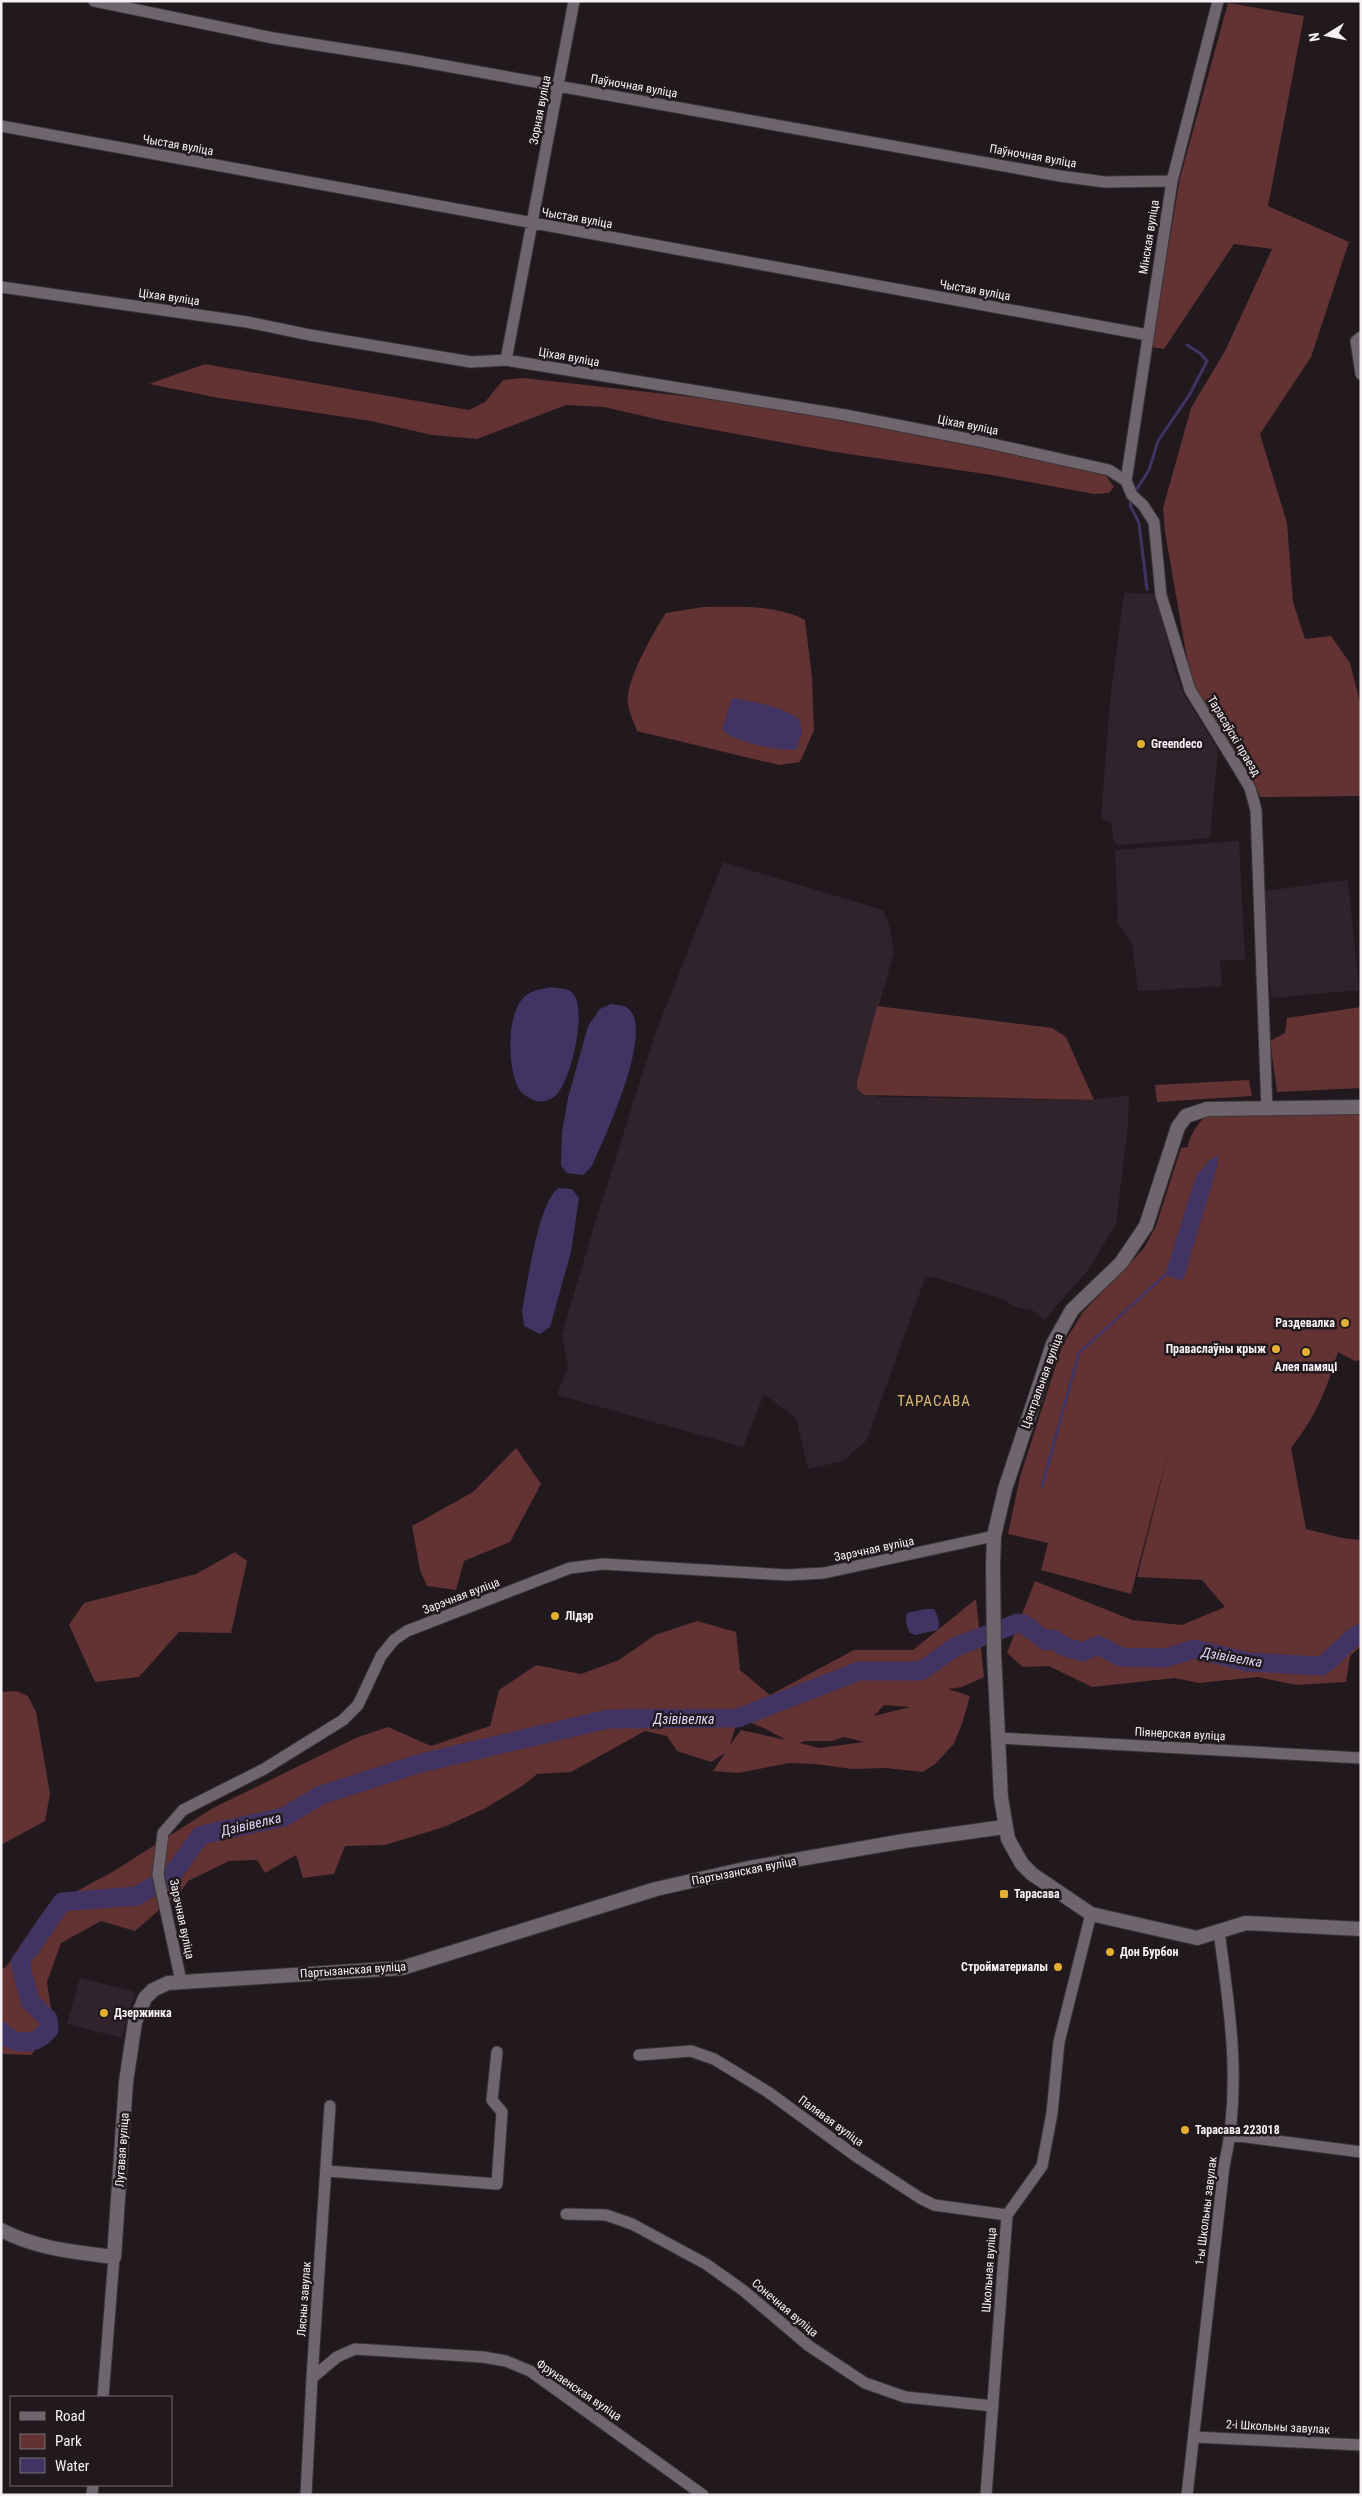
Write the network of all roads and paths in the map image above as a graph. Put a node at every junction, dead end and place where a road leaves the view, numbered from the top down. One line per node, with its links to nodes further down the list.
1 (94, 1): 4 (street, Паўночная вуліца)
2 (574, 1): 4 (street, Зорная вуліца)
3 (1218, 1): 6 (street, Мінская вуліца)
4 (559, 87): 6 (street, Паўночная вуліца); 7 (street, Зорная вуліца)
5 (1, 126): 7 (street, Чыстая вуліца)
6 (1172, 181): 9 (street, Мінская вуліца)
7 (532, 224): 9 (street, Чыстая вуліца); 11 (street, Зорная вуліца)
8 (1, 287): 11 (street, Ціхая вуліца)
9 (1148, 335): 13 (street, Мінская вуліца)
10 (1361, 336): 12 (street)
11 (506, 360): 13 (street, Ціхая вуліца)
12 (1361, 374)
13 (1126, 481): 15 (street, Тарасаўскі праезд)
14 (1361, 1107): 15 (street, Цэнтральная вуліца)
15 (1267, 1110): 16 (street, Цэнтральная вуліца)
16 (994, 1536): 17 (street, Цэнтральная вуліца); 23 (street, Зарэчная вуліца)
17 (998, 1738): 18 (street, Піянерская вуліца); 19 (street, Цэнтральная вуліца)
18 (1361, 1758)
19 (1004, 1827): 20 (street); 23 (street, Партызанская вуліца)
20 (1091, 1914): 22 (street); 32 (street, Школьная вуліца)
21 (1361, 1929): 22 (street)
22 (1219, 1932): 28 (street, 1-ы Школьны завулак)
23 (180, 1981): 24 (street, Партызанская вуліца)
24 (131, 2043): 34 (street, Лугавая вуліца)
25 (497, 2052): 30 (street)
26 (639, 2055): 32 (street, Палявая вуліца)
27 (330, 2106): 30 (street, Лясны завулак)
28 (1232, 2135): 29 (street); 38 (street, 1-ы Школьны завулак)
29 (1361, 2152)
30 (327, 2171): 35 (street, Лясны завулак)
31 (566, 2214): 37 (street, Сонечная вуліца)
32 (1007, 2215): 37 (street, Школьная вуліца)
33 (1, 2230): 34 (street)
34 (114, 2257): 36 (street, Лугавая вуліца)
35 (312, 2378): 40 (street, Лясны завулак); 41 (street, Фрунзенская вуліца)
36 (103, 2396)
37 (993, 2406): 42 (street, Школьная вуліца)
38 (1194, 2436): 39 (street, 2-і Школьны завулак); 43 (street, 1-ы Школьны завулак)
39 (1361, 2445)
40 (306, 2495)
41 (703, 2495)
42 (986, 2495)
43 (1188, 2495)

